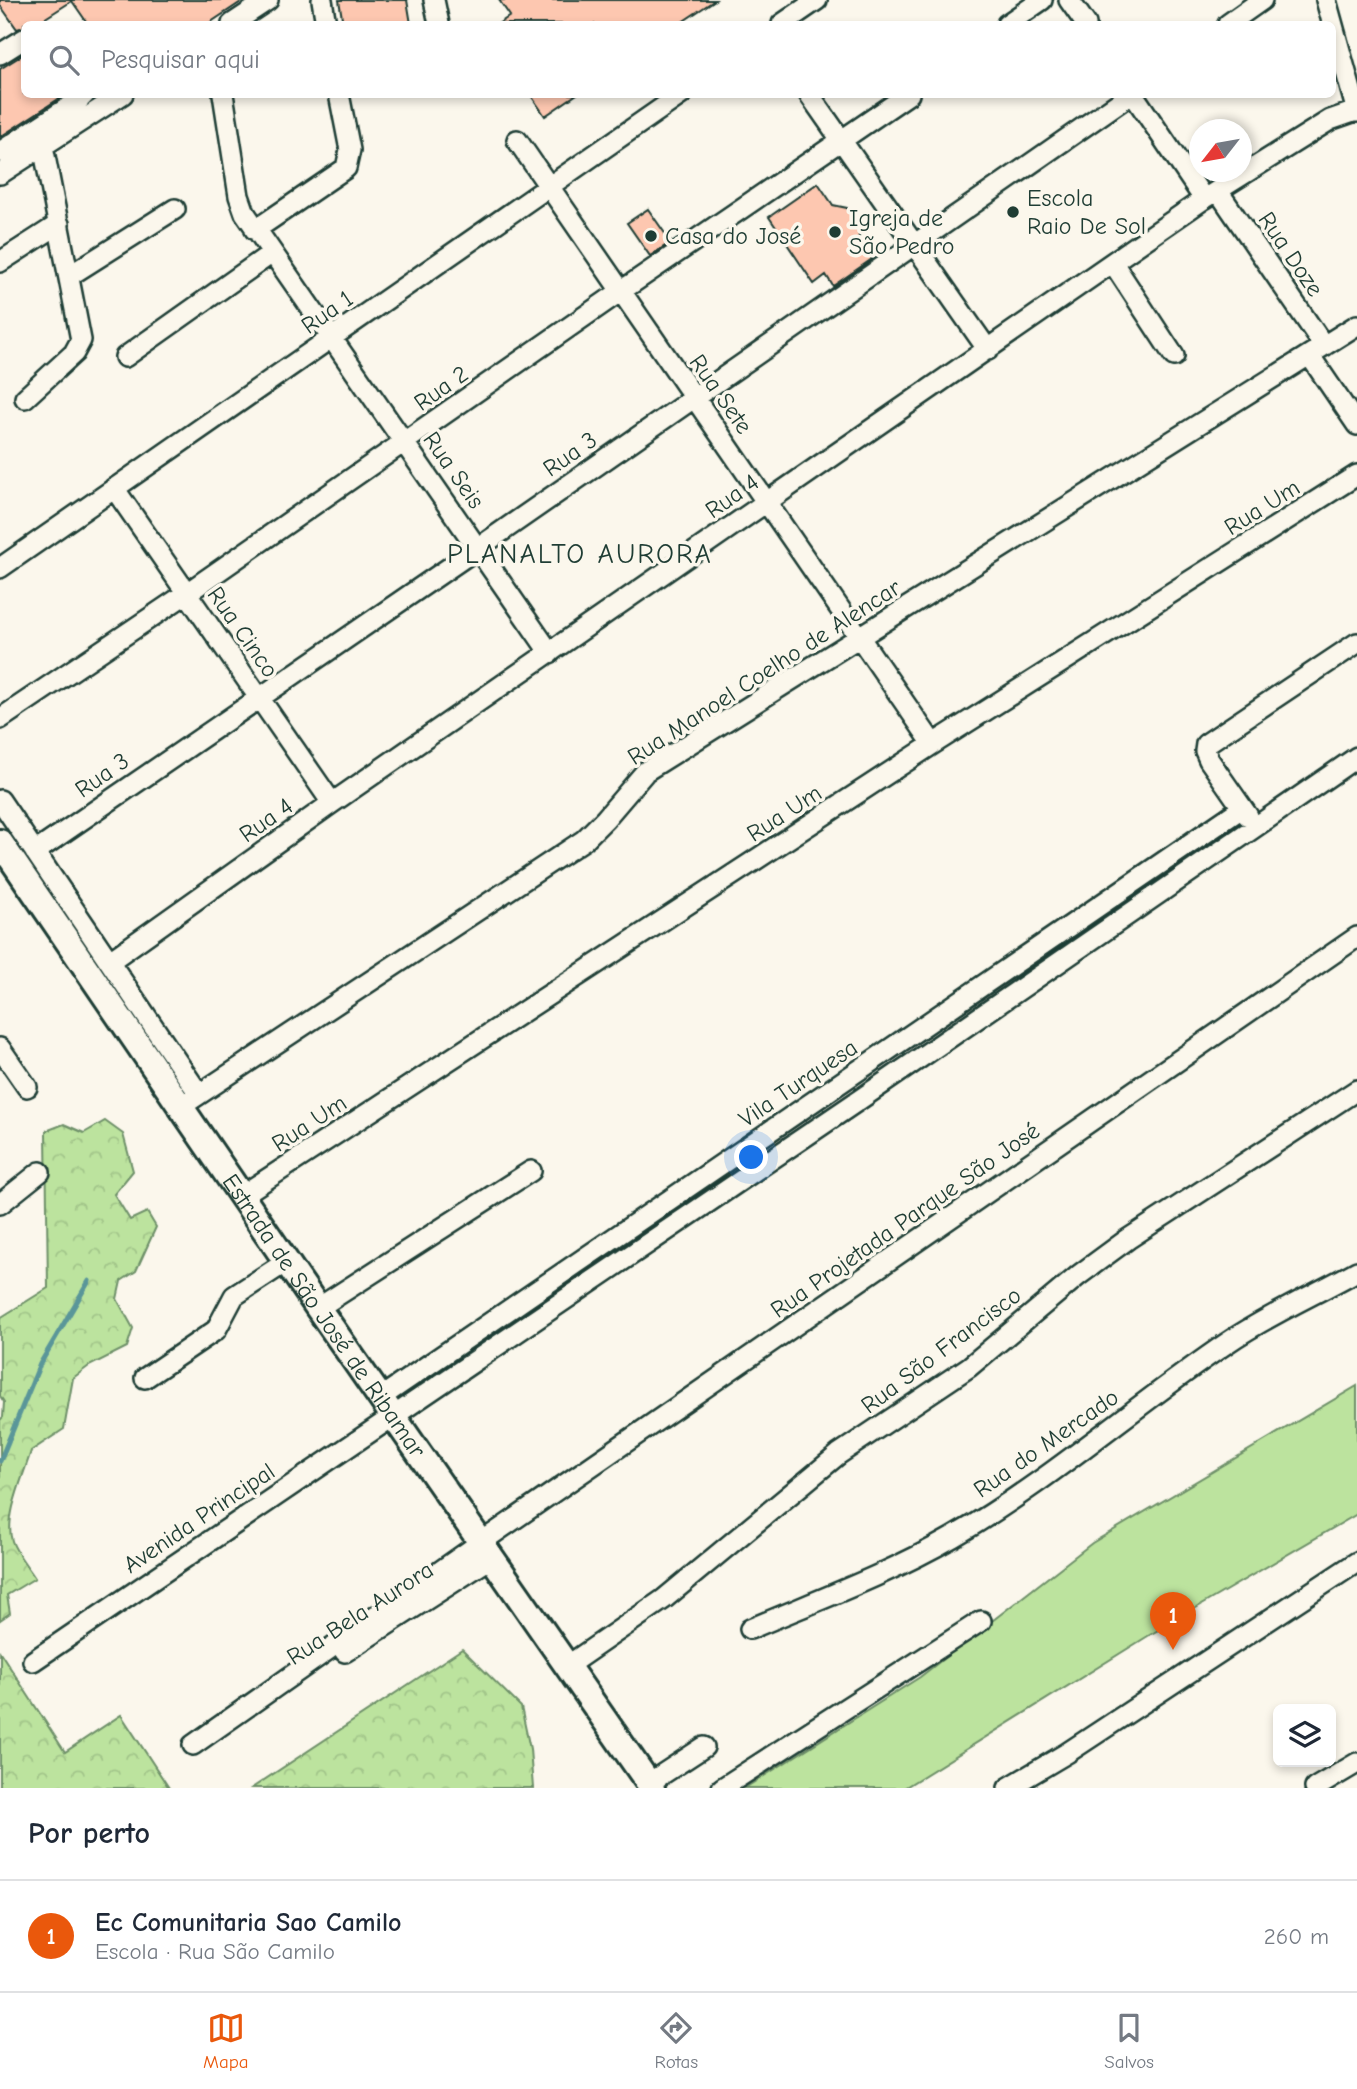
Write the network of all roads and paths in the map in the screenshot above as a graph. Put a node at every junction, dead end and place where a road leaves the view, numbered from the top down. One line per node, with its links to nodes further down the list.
1 (268, 0): 9 (street)
2 (321, 0): 10 (street)
3 (434, 0): 11 (street)
4 (817, 0): 12 (street)
5 (1042, 0): 13 (street)
6 (1069, 0): 14 (street)
7 (1262, 0): 15 (street)
8 (1326, 0): 16 (street)
9 (236, 21)
10 (325, 21)
11 (438, 21)
12 (786, 21)
13 (1011, 21)
14 (1084, 21)
15 (1232, 21)
16 (1332, 21)
17 (1336, 36): 29 (street)
18 (21, 41): 19 (street)
19 (0, 54)
20 (81, 98): 33 (street)
21 (117, 98): 32 (street)
22 (224, 98): 39 (street, Rua Seis)
23 (340, 98): 39 (street)
24 (676, 98): 35 (street, Rua 1)
25 (812, 98): 31 (street)
26 (903, 98): 31 (street, Rua 2)
27 (1126, 98): 40 (street, Rua 3)
28 (1135, 98): 36 (street, Rua Doze)
29 (1357, 111): 36 (street, Rua 4)
30 (517, 140): 35 (street, Rua Sete)
31 (842, 142): 40 (street); 45 (street, Rua 2)
32 (43, 146): 34 (street); 38 (street)
33 (0, 152)
34 (0, 174)
35 (549, 188): 45 (street, Rua Sete); 47 (street, Rua 1)
36 (1211, 195): 43 (street, Rua 4); 49 (street, Rua Doze)
37 (175, 209): 44 (street)
38 (59, 224): 42 (street); 44 (street)
39 (255, 230): 41 (street, Rua Seis)
40 (914, 243): 48 (street); 53 (street, Rua 3)
41 (272, 253): 47 (street, Rua Seis); 51 (street)
42 (0, 262)
43 (1113, 263): 48 (street, Rua 4); 50 (street)
44 (69, 276): 52 (street)
45 (621, 291): 53 (street, Rua Sete); 55 (street, Rua 2)
46 (1357, 325): 49 (street, Rua Manoel Coelho de Alencar)
47 (333, 338): 55 (street, Rua Seis); 57 (street, Rua 1)
48 (988, 350): 58 (street, Rua 4)
49 (1317, 351): 54 (street, Rua Doze); 62 (street, Rua Manoel Coelho de Alencar)
50 (1174, 356)
51 (125, 357)
52 (25, 398)
53 (694, 398): 58 (street, Rua Sete); 59 (street, Rua 3)
54 (1357, 425)
55 (405, 443): 59 (street, Rua Seis); 61 (street, Rua 2)
56 (1357, 475): 67 (street, Rua Um)
57 (114, 488): 60 (street, Rua 1); 61 (street, Rua Cinco)
58 (766, 502): 62 (street, Rua Sete); 64 (street, Rua 4)
59 (478, 548): 64 (street, Rua Seis); 65 (street, Rua 3)
60 (0, 568)
61 (187, 593): 65 (street, Rua Cinco); 66 (street, Rua 2)
62 (860, 638): 67 (street, Rua Sete); 84 (street, Rua Manoel Coelho de Alencar)
63 (1357, 643): 71 (street)
64 (550, 653): 70 (street, Rua 4)
65 (259, 697): 70 (street, Rua Cinco); 74 (street, Rua 3)
66 (0, 719)
67 (933, 744): 87 (street, Rua Um)
68 (1357, 757): 72 (street, Vila Turquesa)
69 (0, 800): 74 (street, Estrada de São José de Ribamar)
70 (332, 803): 78 (street, Rua 4)
71 (1242, 808): 72 (street); 75 (street, Vila Turquesa)
72 (1254, 826): 77 (street, Vila Turquesa)
73 (0, 842): 84 (main road, Estrada de São José de Ribamar)
74 (35, 852): 78 (street, Estrada de São José de Ribamar)
75 (1077, 922): 77 (street); 80 (street, Vila Turquesa)
76 (1357, 937): 96 (street, Rua Projetada Parque São José)
77 (1091, 939): 83 (street, Vila Turquesa)
78 (110, 961): 84 (street, Estrada de São José de Ribamar)
79 (0, 1048): 81 (street)
80 (849, 1079): 83 (street); 89 (street, Vila Turquesa)
81 (27, 1087)
82 (1357, 1090): 101 (street, Rua São Francisco)
83 (862, 1098): 90 (street, Vila Turquesa)
84 (190, 1101): 87 (main road, Estrada de São José de Ribamar)
85 (531, 1171): 93 (street)
86 (40, 1172): 88 (street)
87 (241, 1196): 91 (main road, Estrada de São José de Ribamar)
88 (0, 1204)
89 (620, 1233): 90 (street); 95 (street, Vila Turquesa)
90 (633, 1253): 95 (street, Vila Turquesa)
91 (286, 1262): 93 (main road, Estrada de São José de Ribamar); 94 (street)
92 (1357, 1271): 99 (street, Rua do Mercado)
93 (318, 1308): 95 (main road, Estrada de São José de Ribamar)
94 (145, 1378)
95 (386, 1407): 96 (main road, Estrada de São José de Ribamar); 100 (street, Avenida Principal)
96 (485, 1550): 101 (main road, Estrada de São José de Ribamar); 102 (street, Rua Bela Aurora)
97 (1357, 1562): 107 (street)
98 (981, 1621): 106 (street)
99 (750, 1629)
100 (33, 1661)
101 (567, 1667): 105 (main road, Estrada de São José de Ribamar)
102 (193, 1745)
103 (704, 1747): 105 (street)
104 (1357, 1763): 108 (street)
105 (651, 1786)
106 (722, 1788)
107 (1008, 1788)
108 (1315, 1788)

